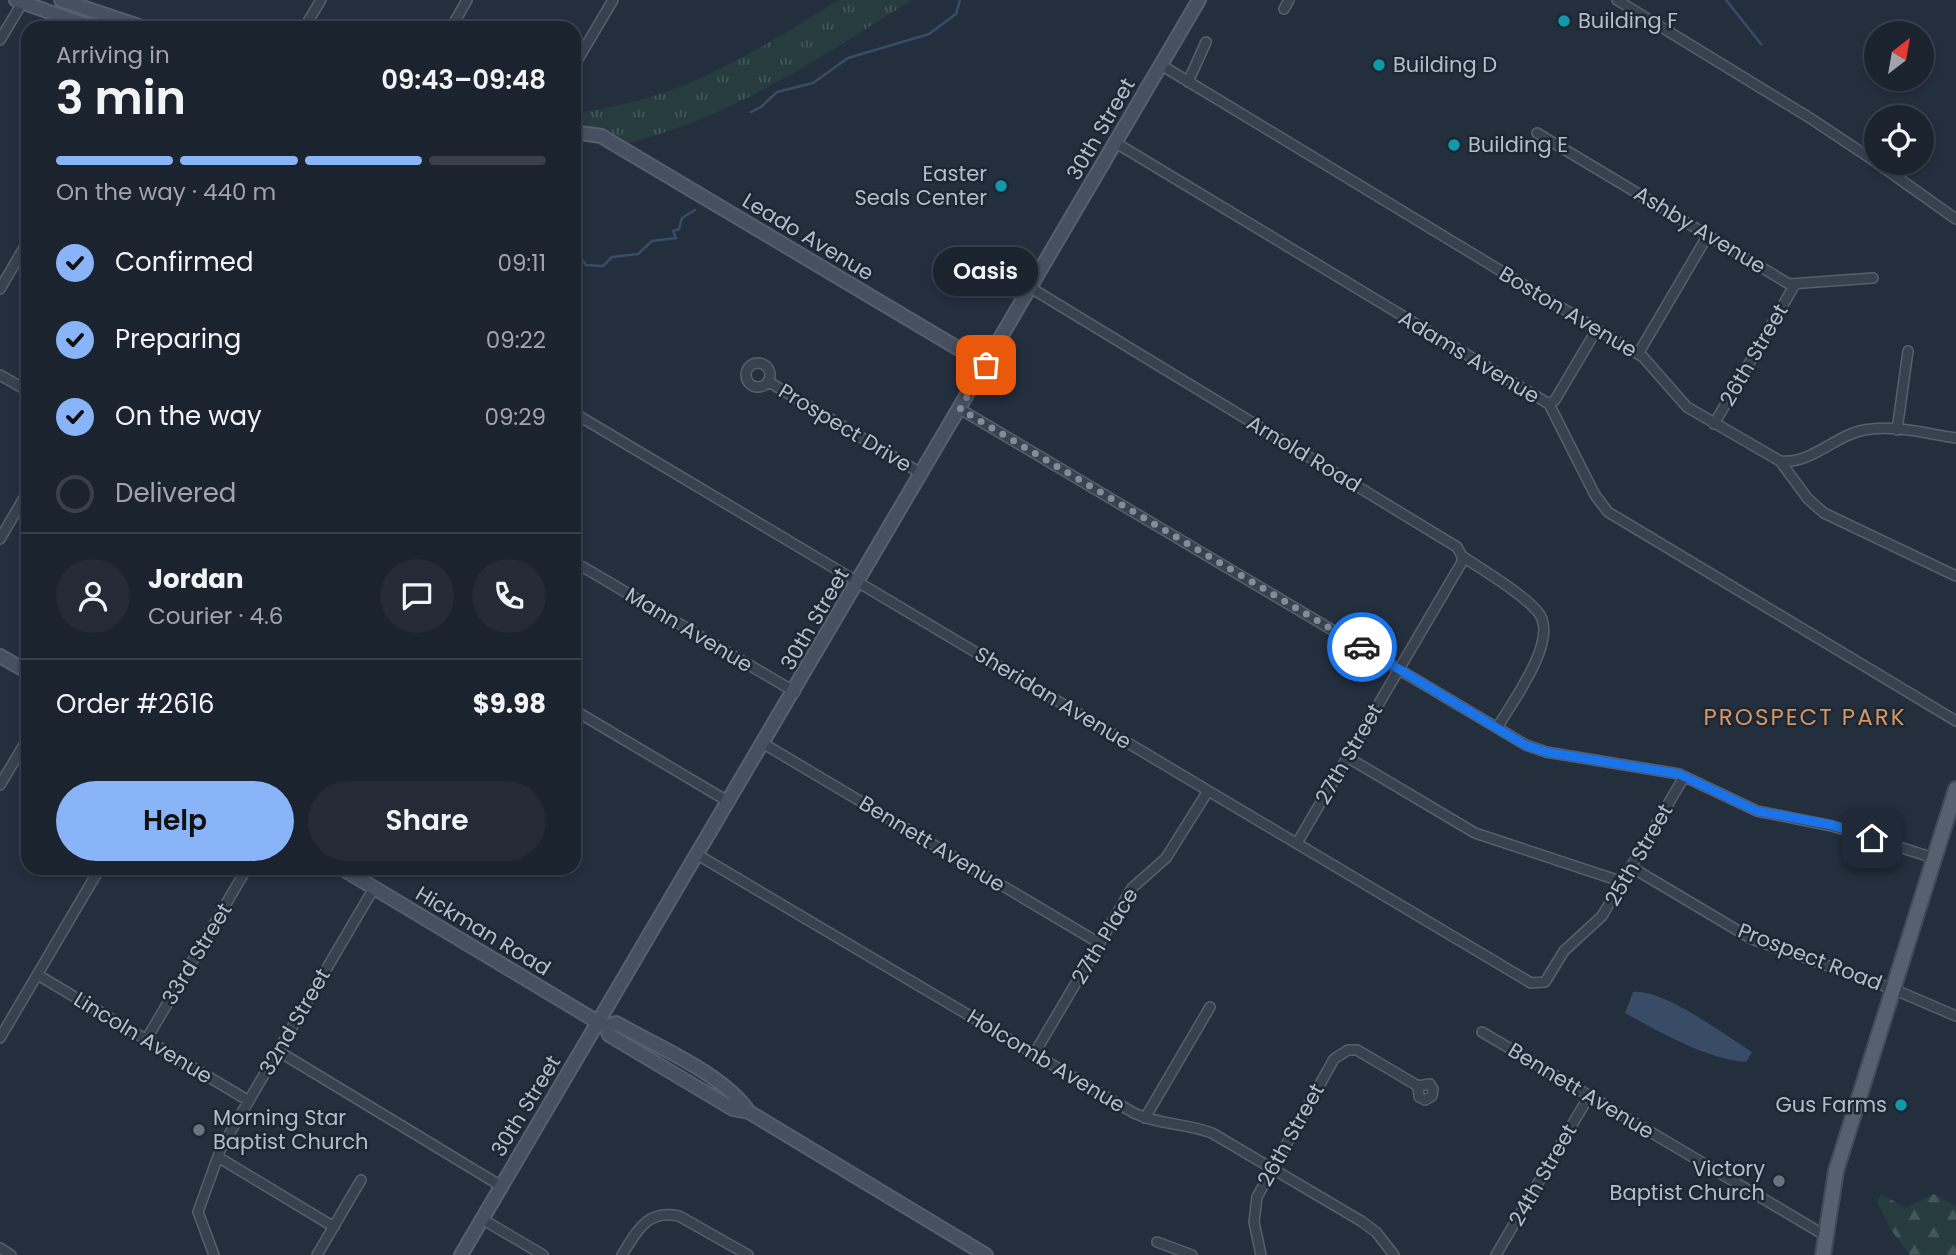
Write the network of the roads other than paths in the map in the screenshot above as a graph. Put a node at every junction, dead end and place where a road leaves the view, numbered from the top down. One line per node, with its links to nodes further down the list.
1 (61, 0): 11 (street)
2 (321, 0): 12 (street)
3 (467, 0): 13 (street)
4 (613, 0): 16 (street)
5 (1199, 0): 17 (street, 30th Street)
6 (1289, 0): 9 (street)
7 (1617, 0): 22 (street)
8 (20, 1): 10 (street); 14 (street)
9 (1284, 9)
10 (75, 21)
11 (124, 21)
12 (308, 21)
13 (455, 21)
14 (0, 40)
15 (1206, 41): 18 (street)
16 (581, 54)
17 (1161, 65): 18 (street, Boston Avenue); 21 (street, 30th Street)
18 (1188, 82): 31 (street, Boston Avenue)
19 (581, 133): 34 (street, Leado Avenue)
20 (1537, 133): 25 (street, Ashby Avenue)
21 (1116, 143): 29 (street, 30th Street); 38 (street, Adams Avenue)
22 (1864, 155)
23 (1893, 175): 24 (street)
24 (1956, 219)
25 (1708, 236): 28 (street, Ashby Avenue); 33 (street)
26 (21, 253): 30 (street)
27 (1874, 278): 28 (street)
28 (1794, 286): 41 (street, 26th Street)
29 (1031, 288): 34 (street, 30th Street); 48 (street, Arnold Road)
30 (0, 289)
31 (1597, 329): 33 (street, Boston Avenue); 38 (street)
32 (1908, 351): 42 (street)
33 (1638, 354): 41 (street, Boston Avenue)
34 (986, 365): 39 (street, 30th Street)
35 (0, 375): 37 (street)
36 (769, 382): 45 (street, Prospect Drive)
37 (21, 387)
38 (1549, 404): 57 (street, Adams Avenue)
39 (960, 409): 45 (street, 30th Street); 54 (street)
40 (581, 417): 51 (street, Sheridan Avenue)
41 (1714, 424): 44 (street, Boston Avenue)
42 (1897, 430): 43 (street); 44 (street)
43 (1956, 439)
44 (1780, 461): 50 (street, Boston Avenue)
45 (922, 474): 51 (street, 30th Street)
46 (21, 503): 47 (street)
47 (0, 539)
48 (1462, 556): 54 (street, 27th Street); 58 (street, Arnold Road)
49 (583, 567): 55 (street, Mann Avenue)
50 (1956, 576)
51 (859, 583): 55 (street, 30th Street); 65 (street, Sheridan Avenue)
52 (0, 656): 53 (street)
53 (21, 668)
54 (1399, 669): 58 (street); 61 (street, 27th Street)
55 (794, 692): 59 (street, 30th Street)
56 (581, 714): 66 (street)
57 (1956, 721)
58 (1497, 728): 62 (street)
59 (764, 744): 66 (street, 30th Street); 76 (street, Bennett Avenue)
60 (21, 750): 63 (street)
61 (1347, 757): 67 (street, 27th Street); 74 (street)
62 (1684, 777): 69 (street); 70 (street, 25th Street)
63 (0, 785)
64 (1956, 789): 69 (main road)
65 (1208, 791): 67 (street, Sheridan Avenue); 76 (street, 27th Place)
66 (729, 802): 68 (street, 30th Street)
67 (1297, 843): 78 (street, Sheridan Avenue)
68 (698, 855): 82 (street, 30th Street); 87 (street, Holcomb Avenue)
69 (1934, 858): 79 (main road)
70 (1632, 867): 74 (street, 25th Street); 79 (street, Prospect Road)
71 (96, 875): 77 (street)
72 (243, 875): 85 (street, 33rd Street)
73 (353, 875): 75 (street, Hickman Road)
74 (1623, 882): 78 (street, 25th Street)
75 (374, 888): 82 (street, Hickman Road); 86 (street, 32nd Street)
76 (1100, 943): 87 (street, 27th Place)
77 (38, 975): 84 (street); 85 (street, Lincoln Avenue)
78 (1531, 983)
79 (1893, 989): 81 (street, Prospect Road); 98 (main road)
80 (1210, 1007): 91 (street)
81 (1956, 1016)
82 (602, 1024): 95 (street, 30th Street); 110 (street, Hickman Road)
83 (1482, 1032): 89 (street, Bennett Avenue)
84 (0, 1038)
85 (146, 1040): 90 (street, Lincoln Avenue)
86 (278, 1051): 90 (street, 32nd Street); 95 (street)
87 (1034, 1054): 91 (street, Holcomb Avenue)
88 (1418, 1086): 93 (street, 26th Street)
89 (1589, 1096): 98 (street, Bennett Avenue); 114 (street, 24th Street)
90 (249, 1101): 92 (street, 32nd Street)
91 (1145, 1118): 93 (street, Holcomb Avenue)
92 (218, 1157): 97 (street); 103 (street, 32nd Street)
93 (1271, 1168): 112 (street, 26th Street); 113 (street, Holcomb Avenue)
94 (361, 1180): 97 (street)
95 (501, 1186): 96 (street, 30th Street)
96 (482, 1219): 105 (street, 30th Street); 106 (street)
97 (334, 1227): 104 (street)
98 (1826, 1236): 115 (main road)
99 (1157, 1242): 111 (street)
100 (726, 1244): 107 (street); 108 (street); 109 (street)
101 (0, 1248): 102 (street)
102 (11, 1255)
103 (214, 1255)
104 (317, 1255)
105 (461, 1255)
106 (542, 1255)
107 (622, 1255)
108 (728, 1255)
109 (748, 1255)
110 (986, 1255)
111 (1192, 1255)
112 (1261, 1255)
113 (1394, 1255)
114 (1496, 1255)
115 (1823, 1255)

